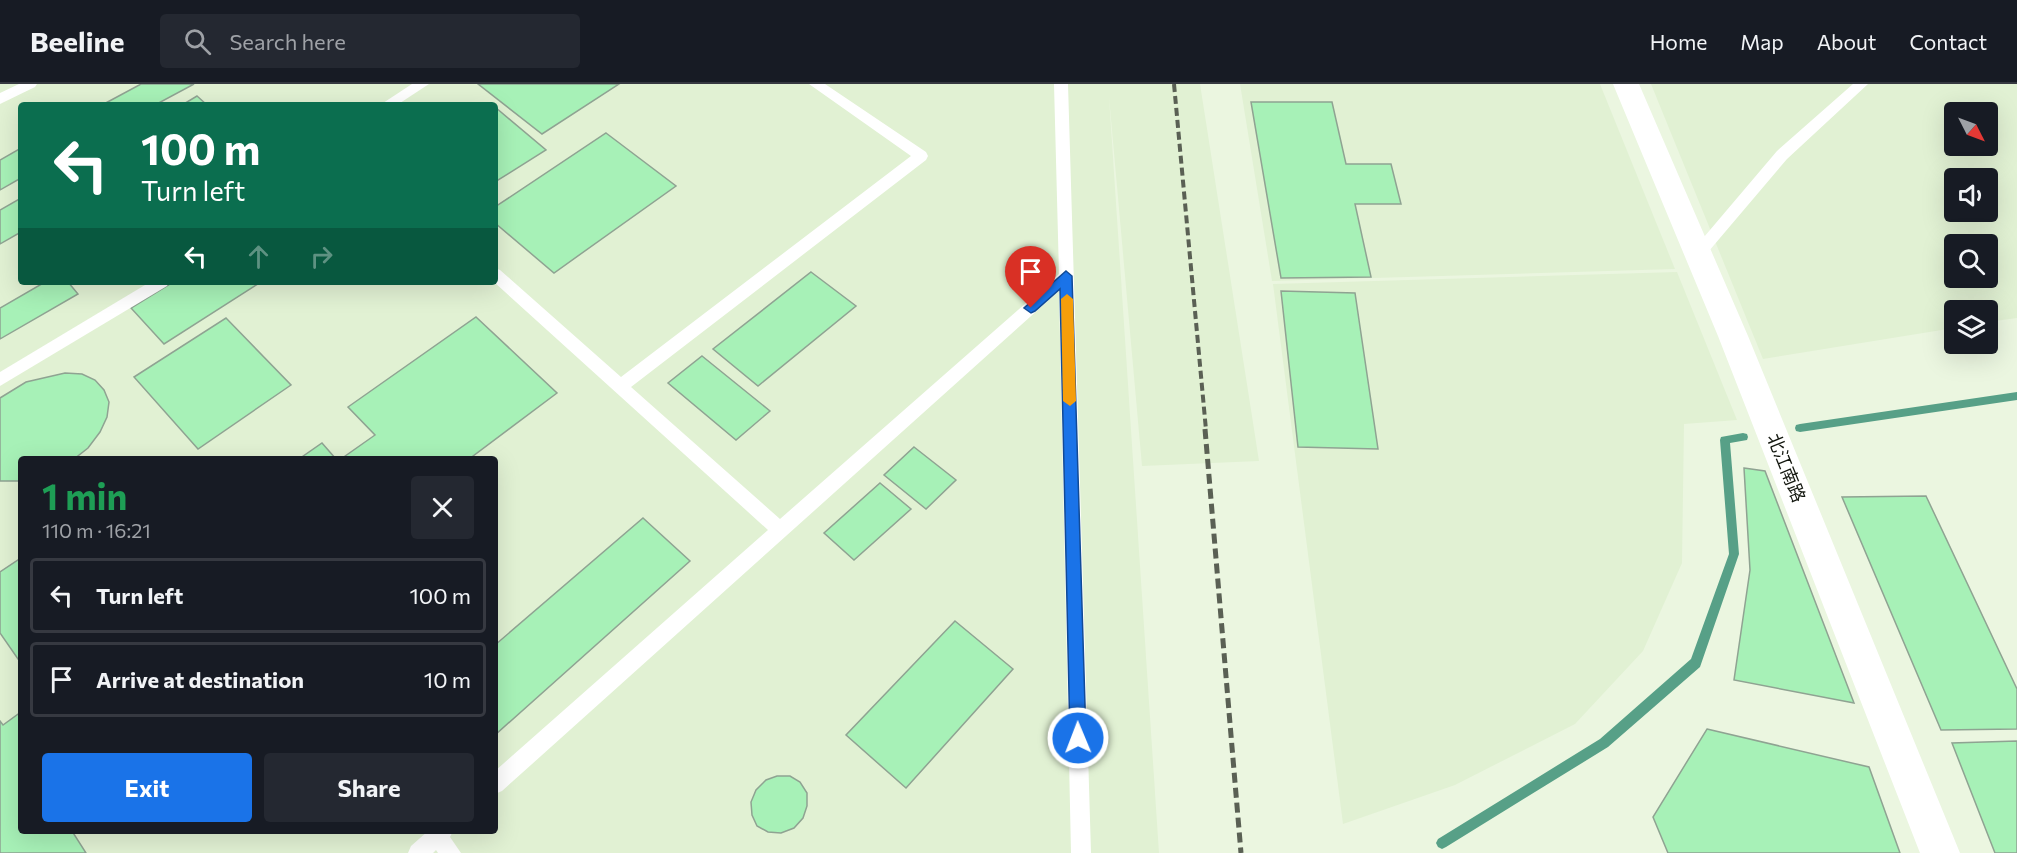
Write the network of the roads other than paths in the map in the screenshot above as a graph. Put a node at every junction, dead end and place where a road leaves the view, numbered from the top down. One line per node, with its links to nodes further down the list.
1 (30, 84): 7 (lane)
2 (422, 84): 8 (lane)
3 (816, 84): 14 (lane)
4 (1061, 84): 10 (lane)
5 (1626, 84): 9 (street, 北江南路)
6 (1861, 84): 9 (lane)
7 (0, 99)
8 (392, 102)
9 (1698, 254): 22 (street, 北江南路)
10 (1066, 276): 15 (lane); 21 (lane)
11 (498, 277): 14 (lane)
12 (157, 285): 13 (lane)
13 (0, 380)
14 (621, 386): 15 (lane)
15 (780, 530): 16 (lane)
16 (498, 781)
17 (439, 834): 19 (lane)
18 (441, 834): 20 (lane)
19 (418, 853)
20 (451, 853)
21 (1081, 853)
22 (1940, 853)

